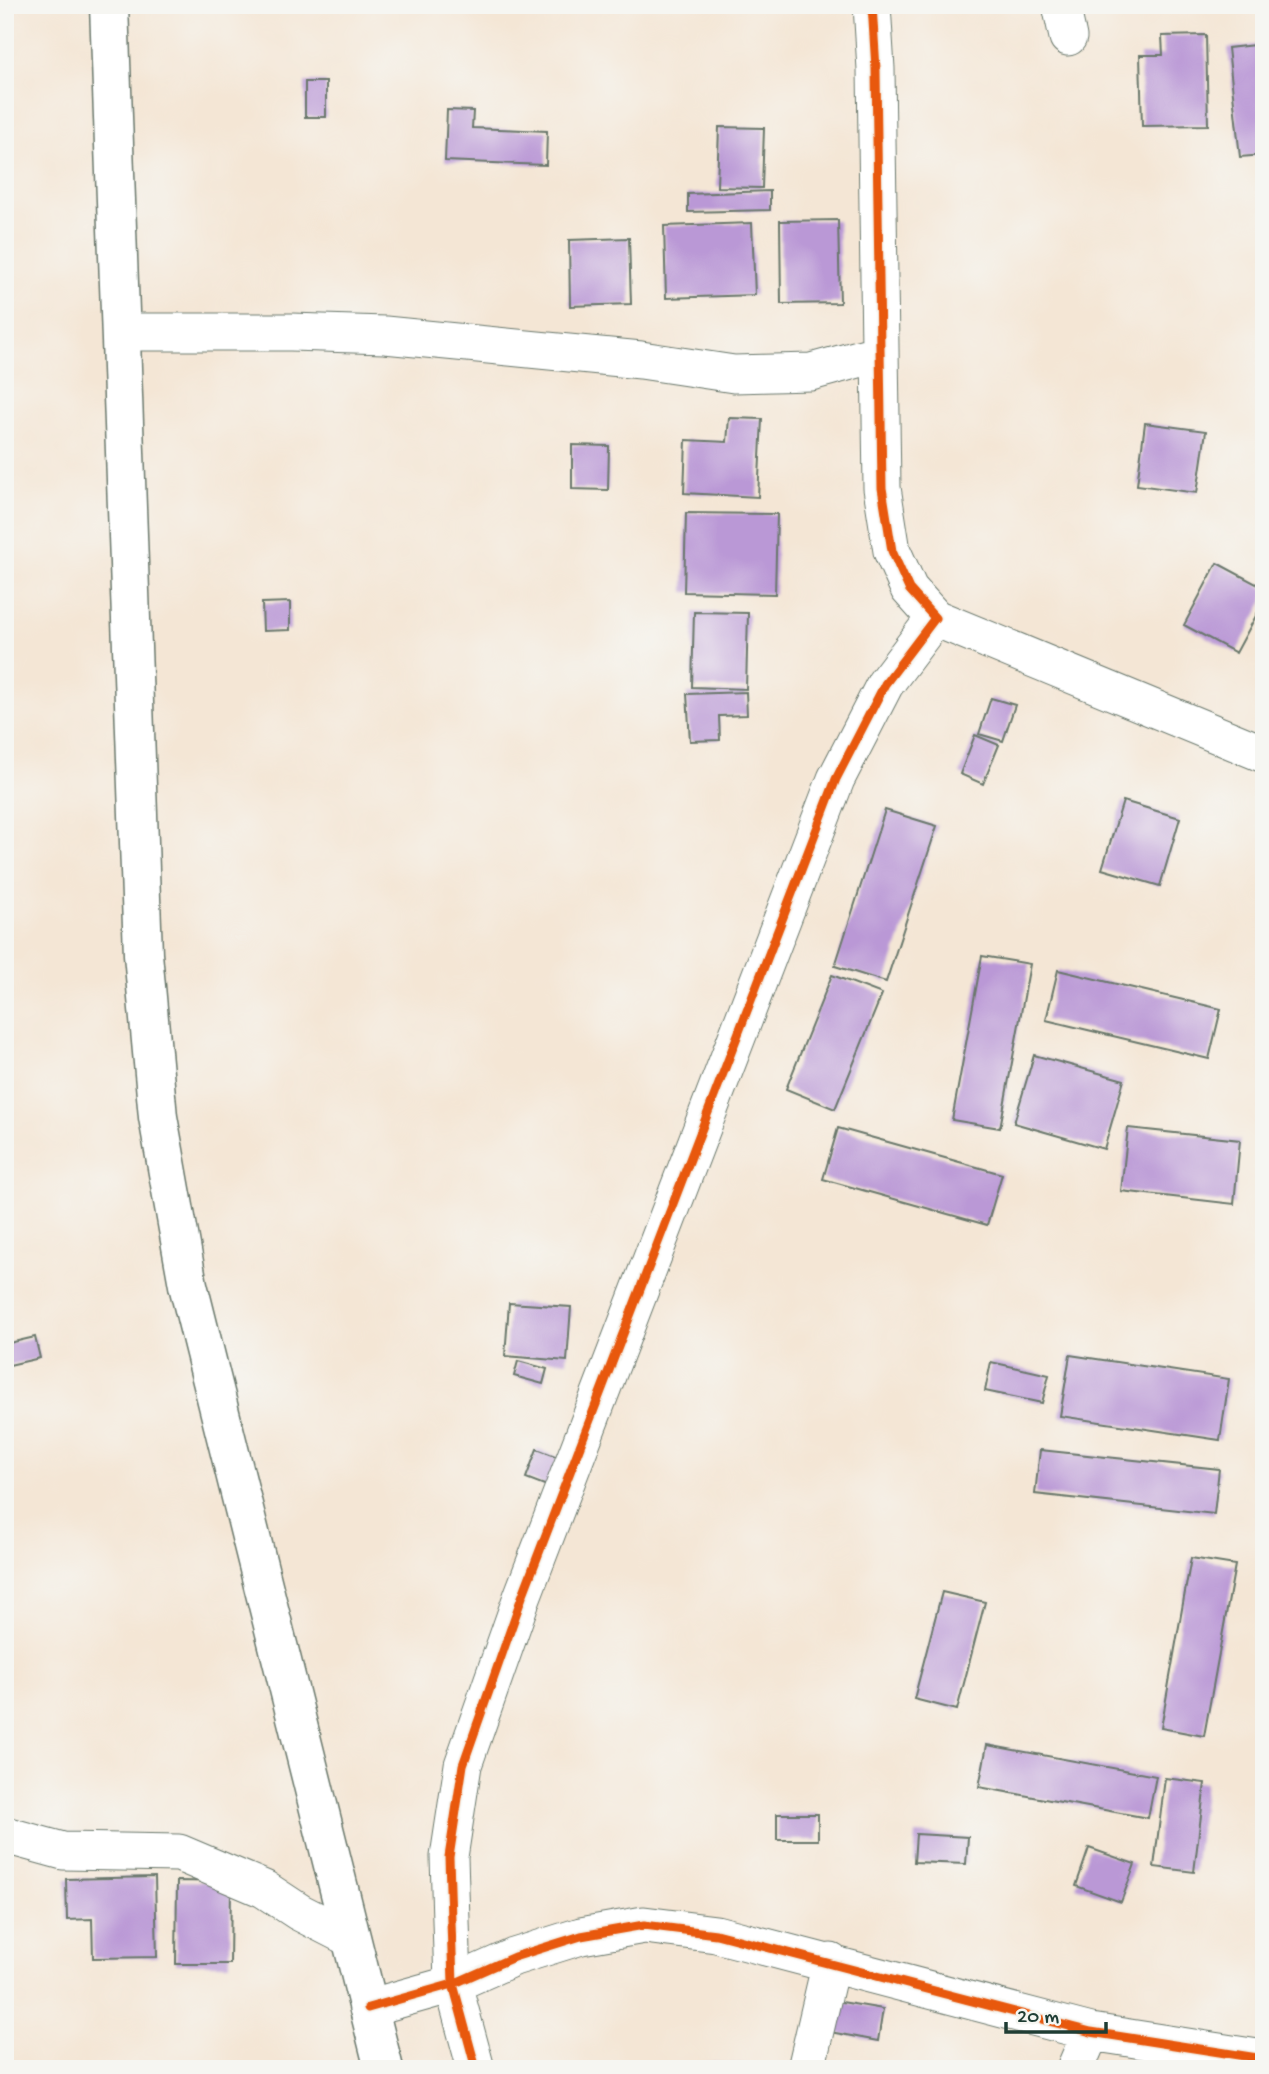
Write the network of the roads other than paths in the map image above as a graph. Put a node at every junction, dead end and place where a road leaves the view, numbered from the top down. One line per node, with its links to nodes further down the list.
1 (872, 5): 4 (street)
2 (109, 10): 3 (main road)
3 (122, 332): 4 (street); 8 (main road)
4 (880, 353): 5 (street)
5 (935, 618): 6 (street); 10 (street)
6 (1264, 754)
7 (5, 1835): 8 (street)
8 (350, 1938): 11 (main road)
9 (831, 1962): 10 (street); 12 (street); 16 (street)
10 (453, 1984): 11 (street); 15 (street)
11 (368, 2008): 14 (main road)
12 (1091, 2032): 13 (street); 17 (street)
13 (1264, 2059)
14 (384, 2069)
15 (476, 2069)
16 (806, 2069)
17 (1075, 2069)

